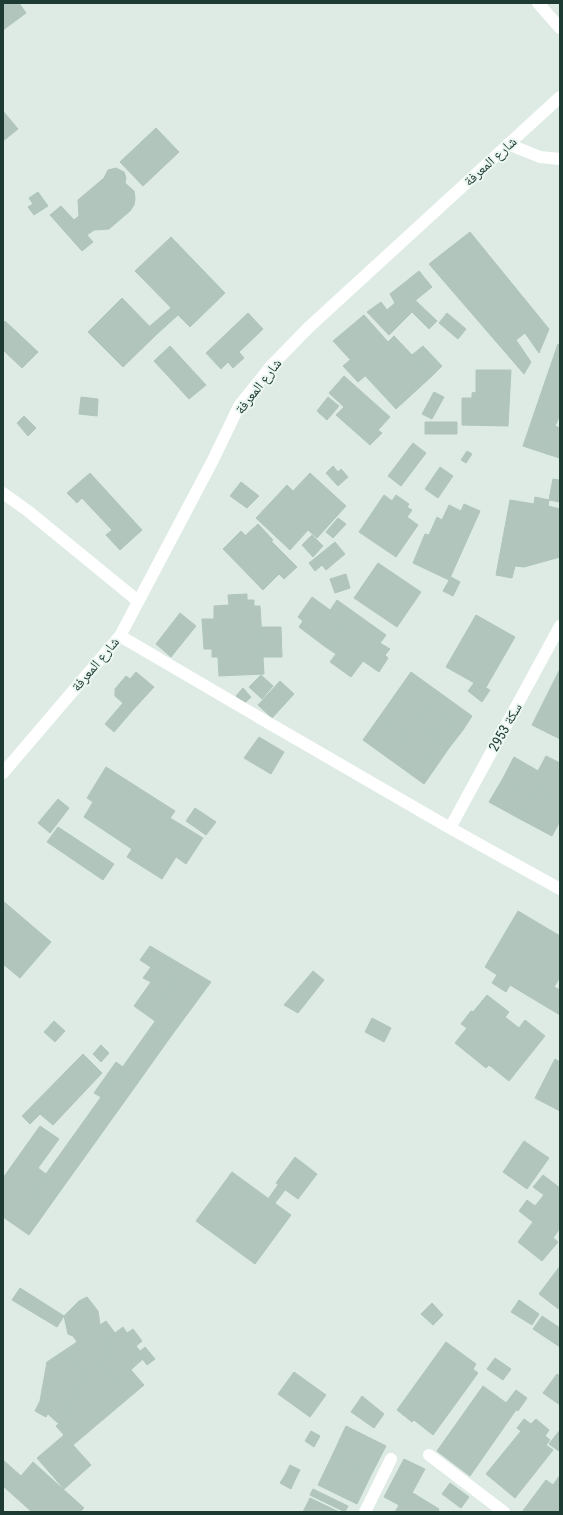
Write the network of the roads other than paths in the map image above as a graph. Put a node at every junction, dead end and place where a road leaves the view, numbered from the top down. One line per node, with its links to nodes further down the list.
1 (538, 3): 2 (street)
2 (560, 28)
3 (560, 97): 4 (street, شارع المعرفة)
4 (508, 144): 5 (street); 7 (street, شارع المعرفة)
5 (560, 159)
6 (3, 493): 7 (street)
7 (138, 601): 9 (street, شارع المعرفة)
8 (560, 626): 11 (street, سكة 2953)
9 (120, 636): 10 (street, شارع المعرفة); 11 (street)
10 (3, 773)
11 (450, 828): 12 (street)
12 (560, 889)
13 (429, 1455): 16 (street)
14 (391, 1459): 15 (street)
15 (365, 1512)
16 (504, 1512)

